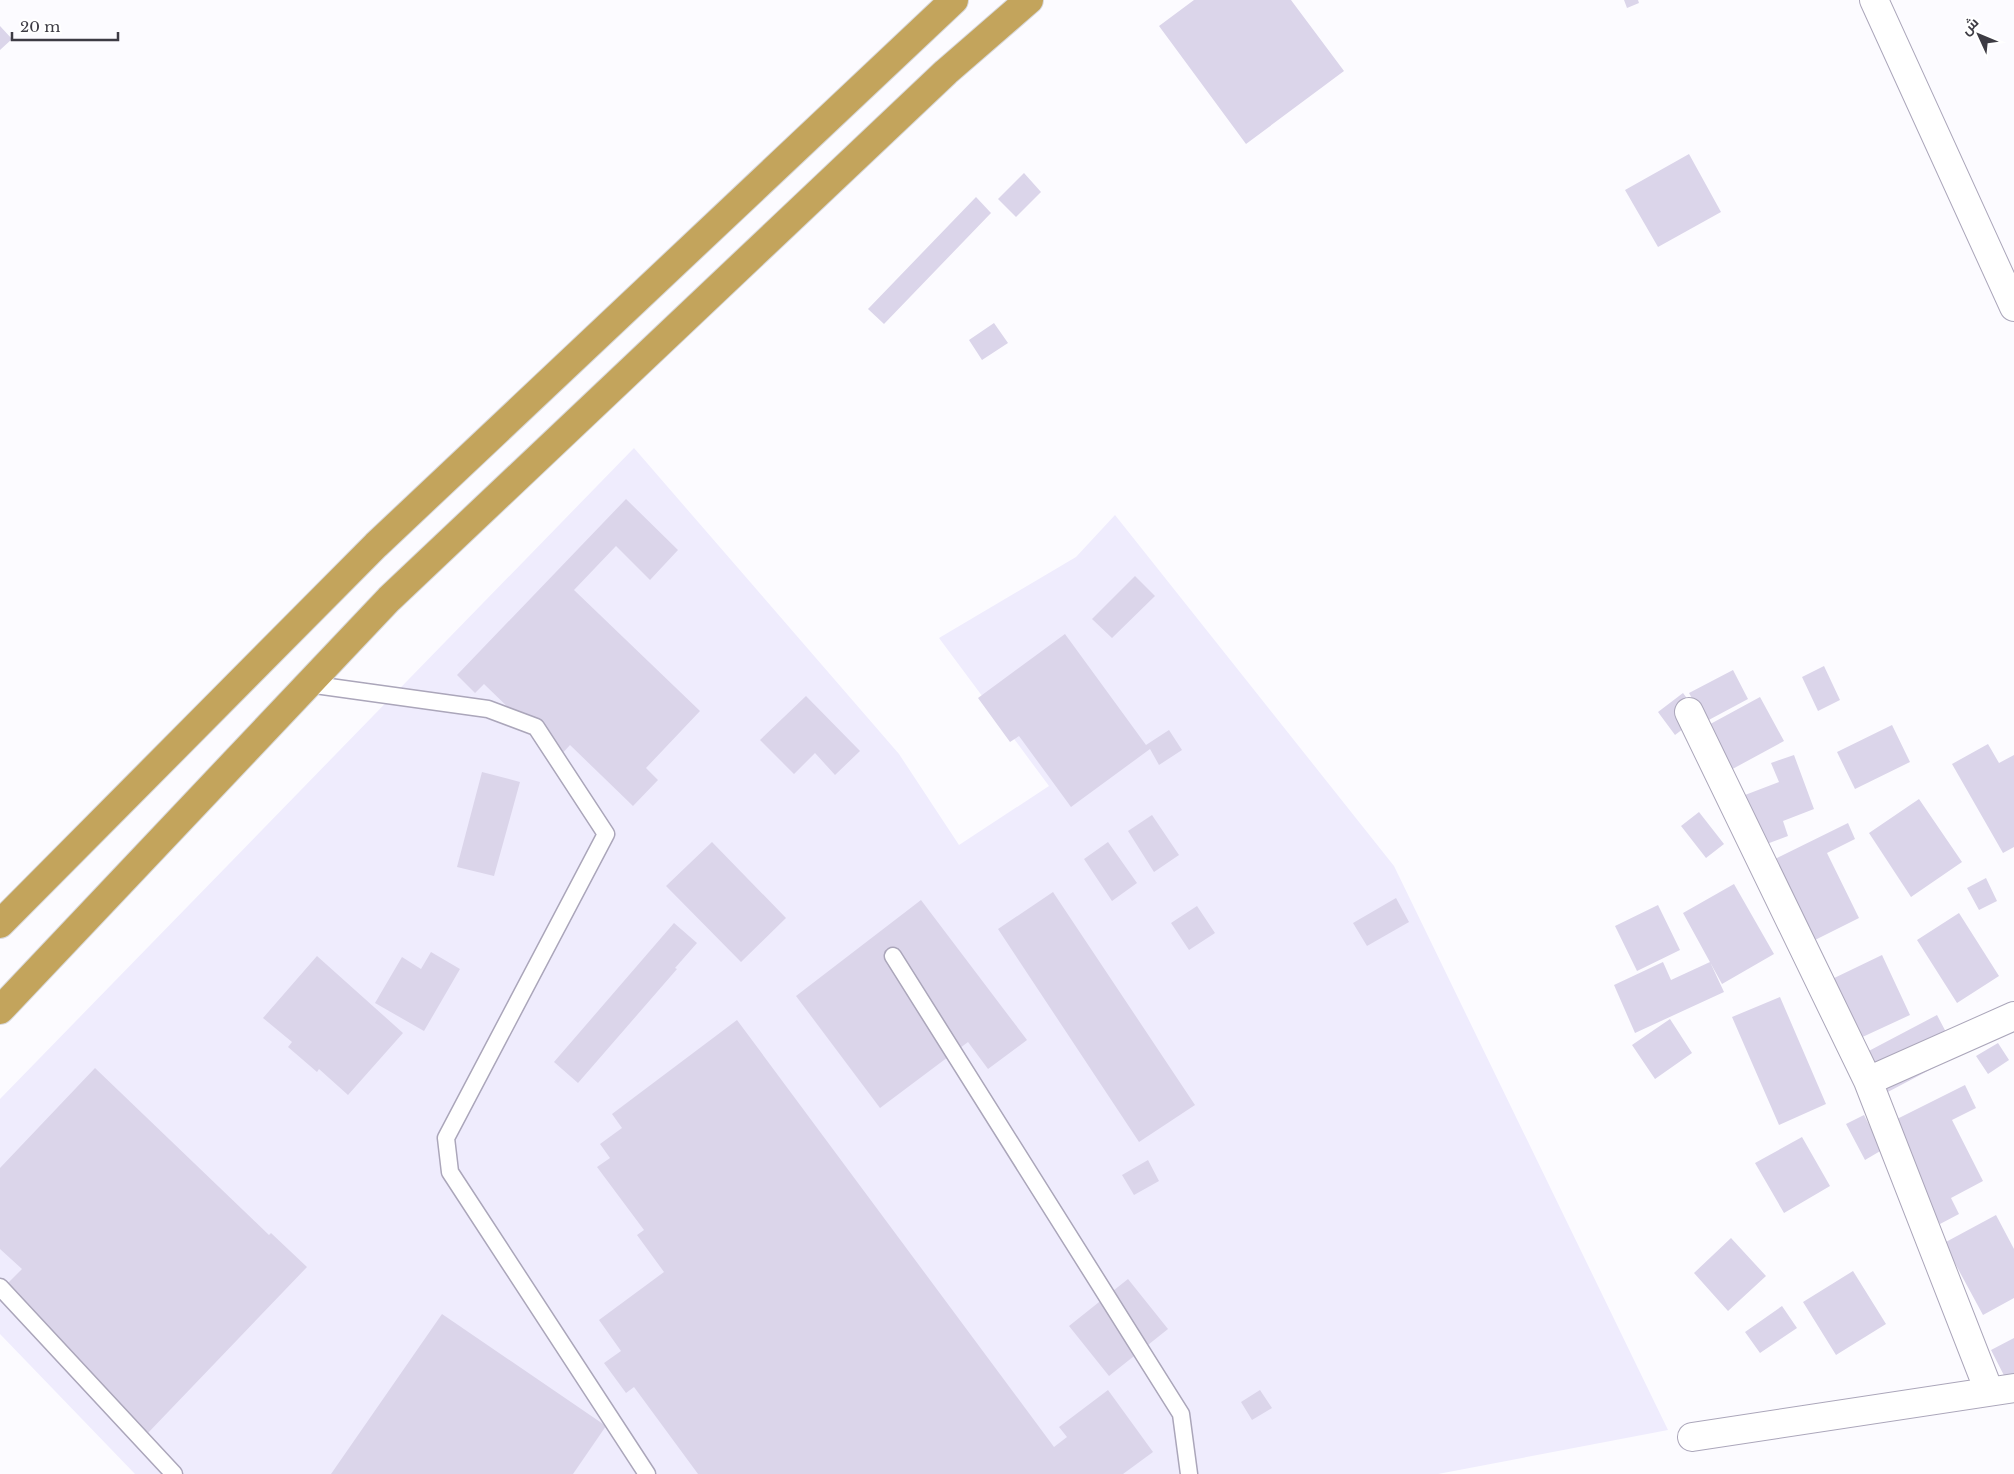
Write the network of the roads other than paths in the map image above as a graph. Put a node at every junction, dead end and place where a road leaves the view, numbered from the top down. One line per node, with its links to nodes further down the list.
1 (954, 0): 7 (highway)
2 (1029, 0): 5 (highway)
3 (1874, 0): 4 (street)
4 (2014, 307)
5 (308, 684): 9 (highway); 16 (lane)
6 (1689, 712): 11 (street)
7 (0, 924)
8 (893, 956): 17 (lane)
9 (0, 1010)
10 (2014, 1016): 11 (street)
11 (1868, 1081): 13 (street)
12 (0, 1287): 15 (lane)
13 (2002, 1389): 14 (street)
14 (1692, 1437)
15 (174, 1474)
16 (647, 1474)
17 (1189, 1474)

